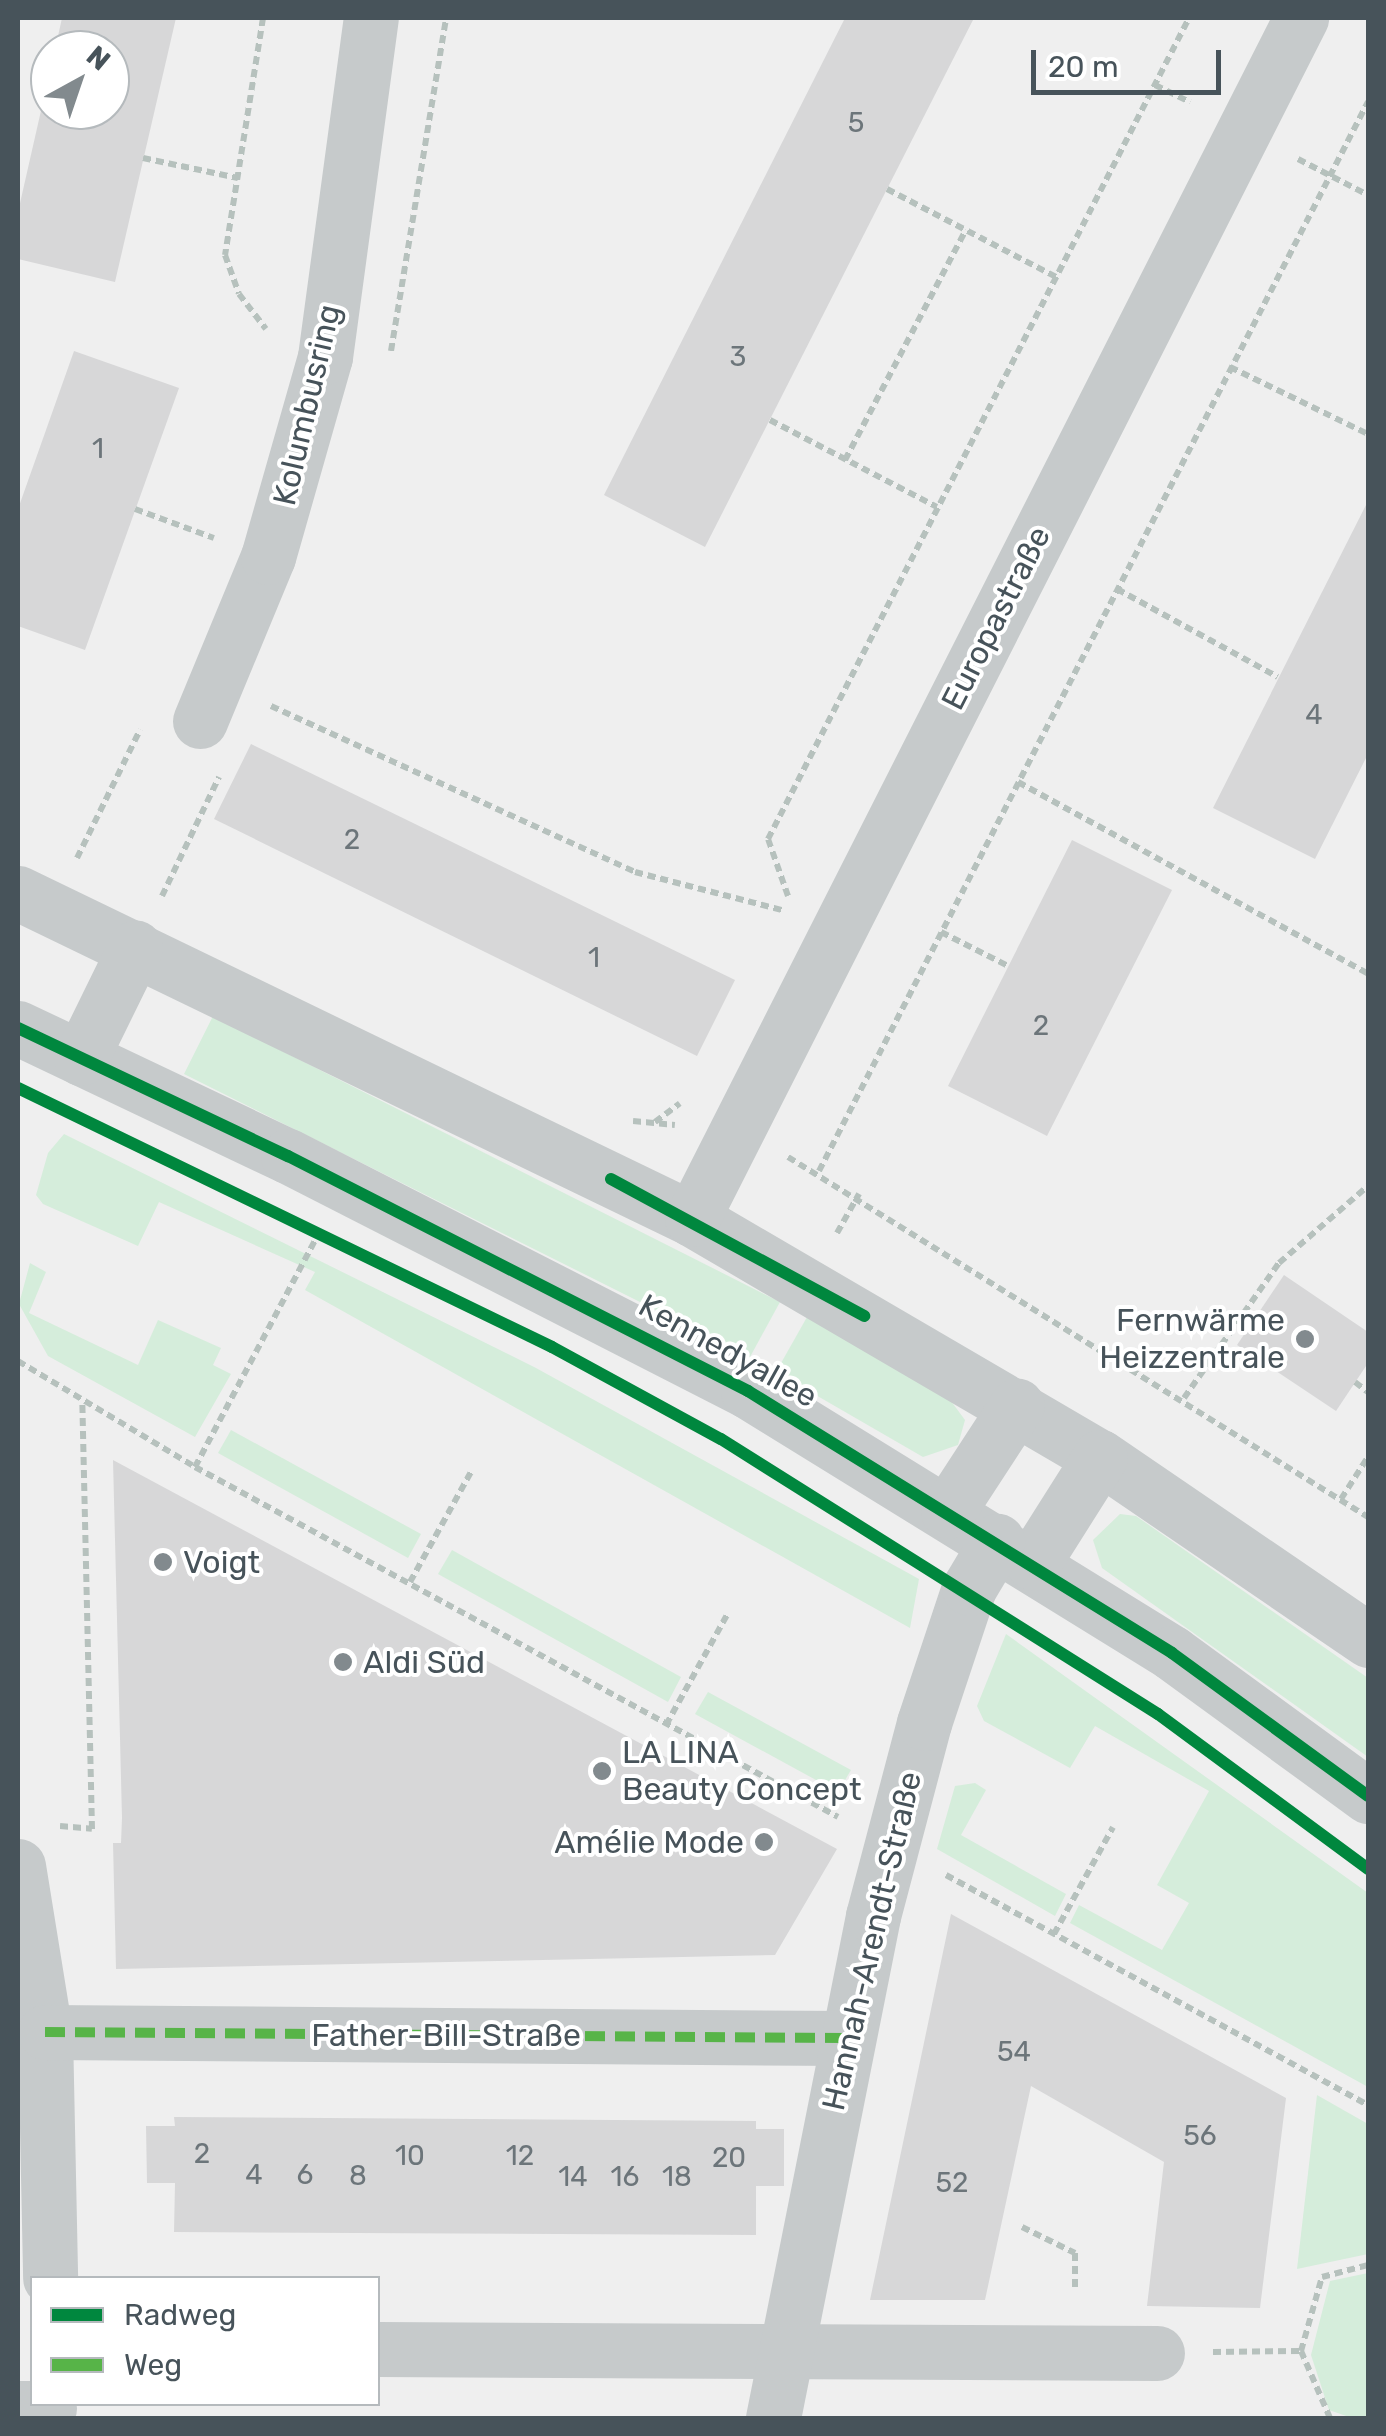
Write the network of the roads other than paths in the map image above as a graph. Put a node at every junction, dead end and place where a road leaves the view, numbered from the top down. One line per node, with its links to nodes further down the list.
1 (372, 18): 3 (street, Kolumbusring)
2 (1301, 18): 8 (street, Europastraße)
3 (190, 733)
4 (23, 908): 5 (street)
5 (147, 925): 7 (street); 8 (street)
6 (21, 1038): 7 (street, Kennedyallee)
7 (80, 1058): 11 (street, Kennedyallee)
8 (692, 1219): 9 (street)
9 (1018, 1405): 10 (street); 11 (street)
10 (1100, 1457): 12 (street); 13 (street)
11 (948, 1511): 12 (street, Kennedyallee)
12 (1014, 1552): 14 (street, Kennedyallee); 17 (street, Hannah-Arendt-Straße)
13 (1368, 1640)
14 (1368, 1796)
15 (18, 1866): 16 (street)
16 (45, 2032): 17 (street, Father-Bill-Straße); 18 (street)
17 (848, 2038): 20 (street, Hannah-Arendt-Straße)
18 (50, 2276)
19 (380, 2349): 20 (street)
20 (782, 2352): 21 (street); 22 (street, Hannah-Arendt-Straße)
21 (1157, 2353)
22 (772, 2418)

